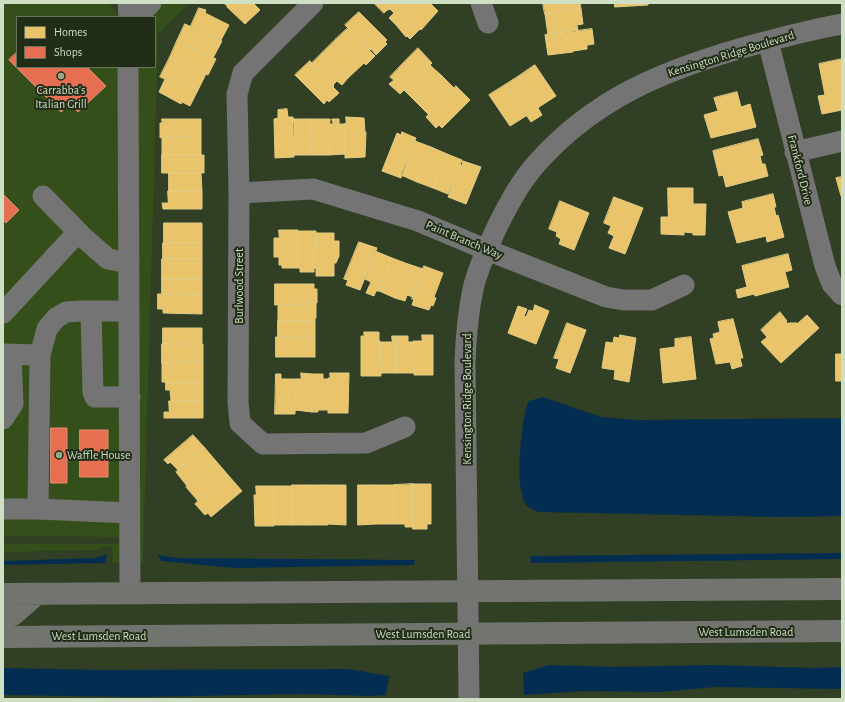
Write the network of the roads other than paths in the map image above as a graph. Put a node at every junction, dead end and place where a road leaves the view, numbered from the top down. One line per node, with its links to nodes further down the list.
1 (128, 3): 5 (street)
2 (151, 3): 6 (street)
3 (313, 3): 13 (street, Burlwood Street)
4 (481, 3): 7 (street)
5 (128, 16)
6 (138, 16)
7 (488, 23)
8 (842, 24): 9 (street, Kensington Ridge Boulevard)
9 (768, 41): 12 (street, Frankford Drive); 16 (street, Kensington Ridge Boulevard)
10 (128, 68): 17 (street)
11 (842, 141): 12 (street)
12 (795, 152): 19 (street, Frankford Drive)
13 (240, 193): 16 (street, Paint Branch Way); 27 (street, Burlwood Street)
14 (43, 196): 15 (street)
15 (78, 232): 17 (street); 22 (street)
16 (487, 250): 18 (street, Paint Branch Way); 32 (street, Kensington Ridge Boulevard)
17 (129, 263): 21 (street)
18 (684, 285)
19 (842, 295)
20 (91, 311): 21 (street); 24 (street); 25 (street)
21 (129, 311): 25 (street)
22 (3, 313)
23 (7, 355): 24 (street); 26 (street)
24 (40, 355): 29 (street)
25 (130, 397): 30 (street)
26 (3, 419)
27 (405, 427)
28 (3, 509): 29 (street)
29 (38, 509): 30 (street)
30 (130, 513): 33 (street)
31 (842, 589): 32 (main road)
32 (468, 591): 33 (main road); 38 (street, Kensington Ridge Boulevard)
33 (130, 593): 35 (main road)
34 (3, 594): 35 (main road)
35 (37, 594): 36 (main road)
36 (3, 616)
37 (842, 631): 38 (main road, West Lumsden Road)
38 (468, 634): 39 (main road, West Lumsden Road); 40 (street, Kensington Ridge Boulevard)
39 (3, 637)
40 (469, 699)

